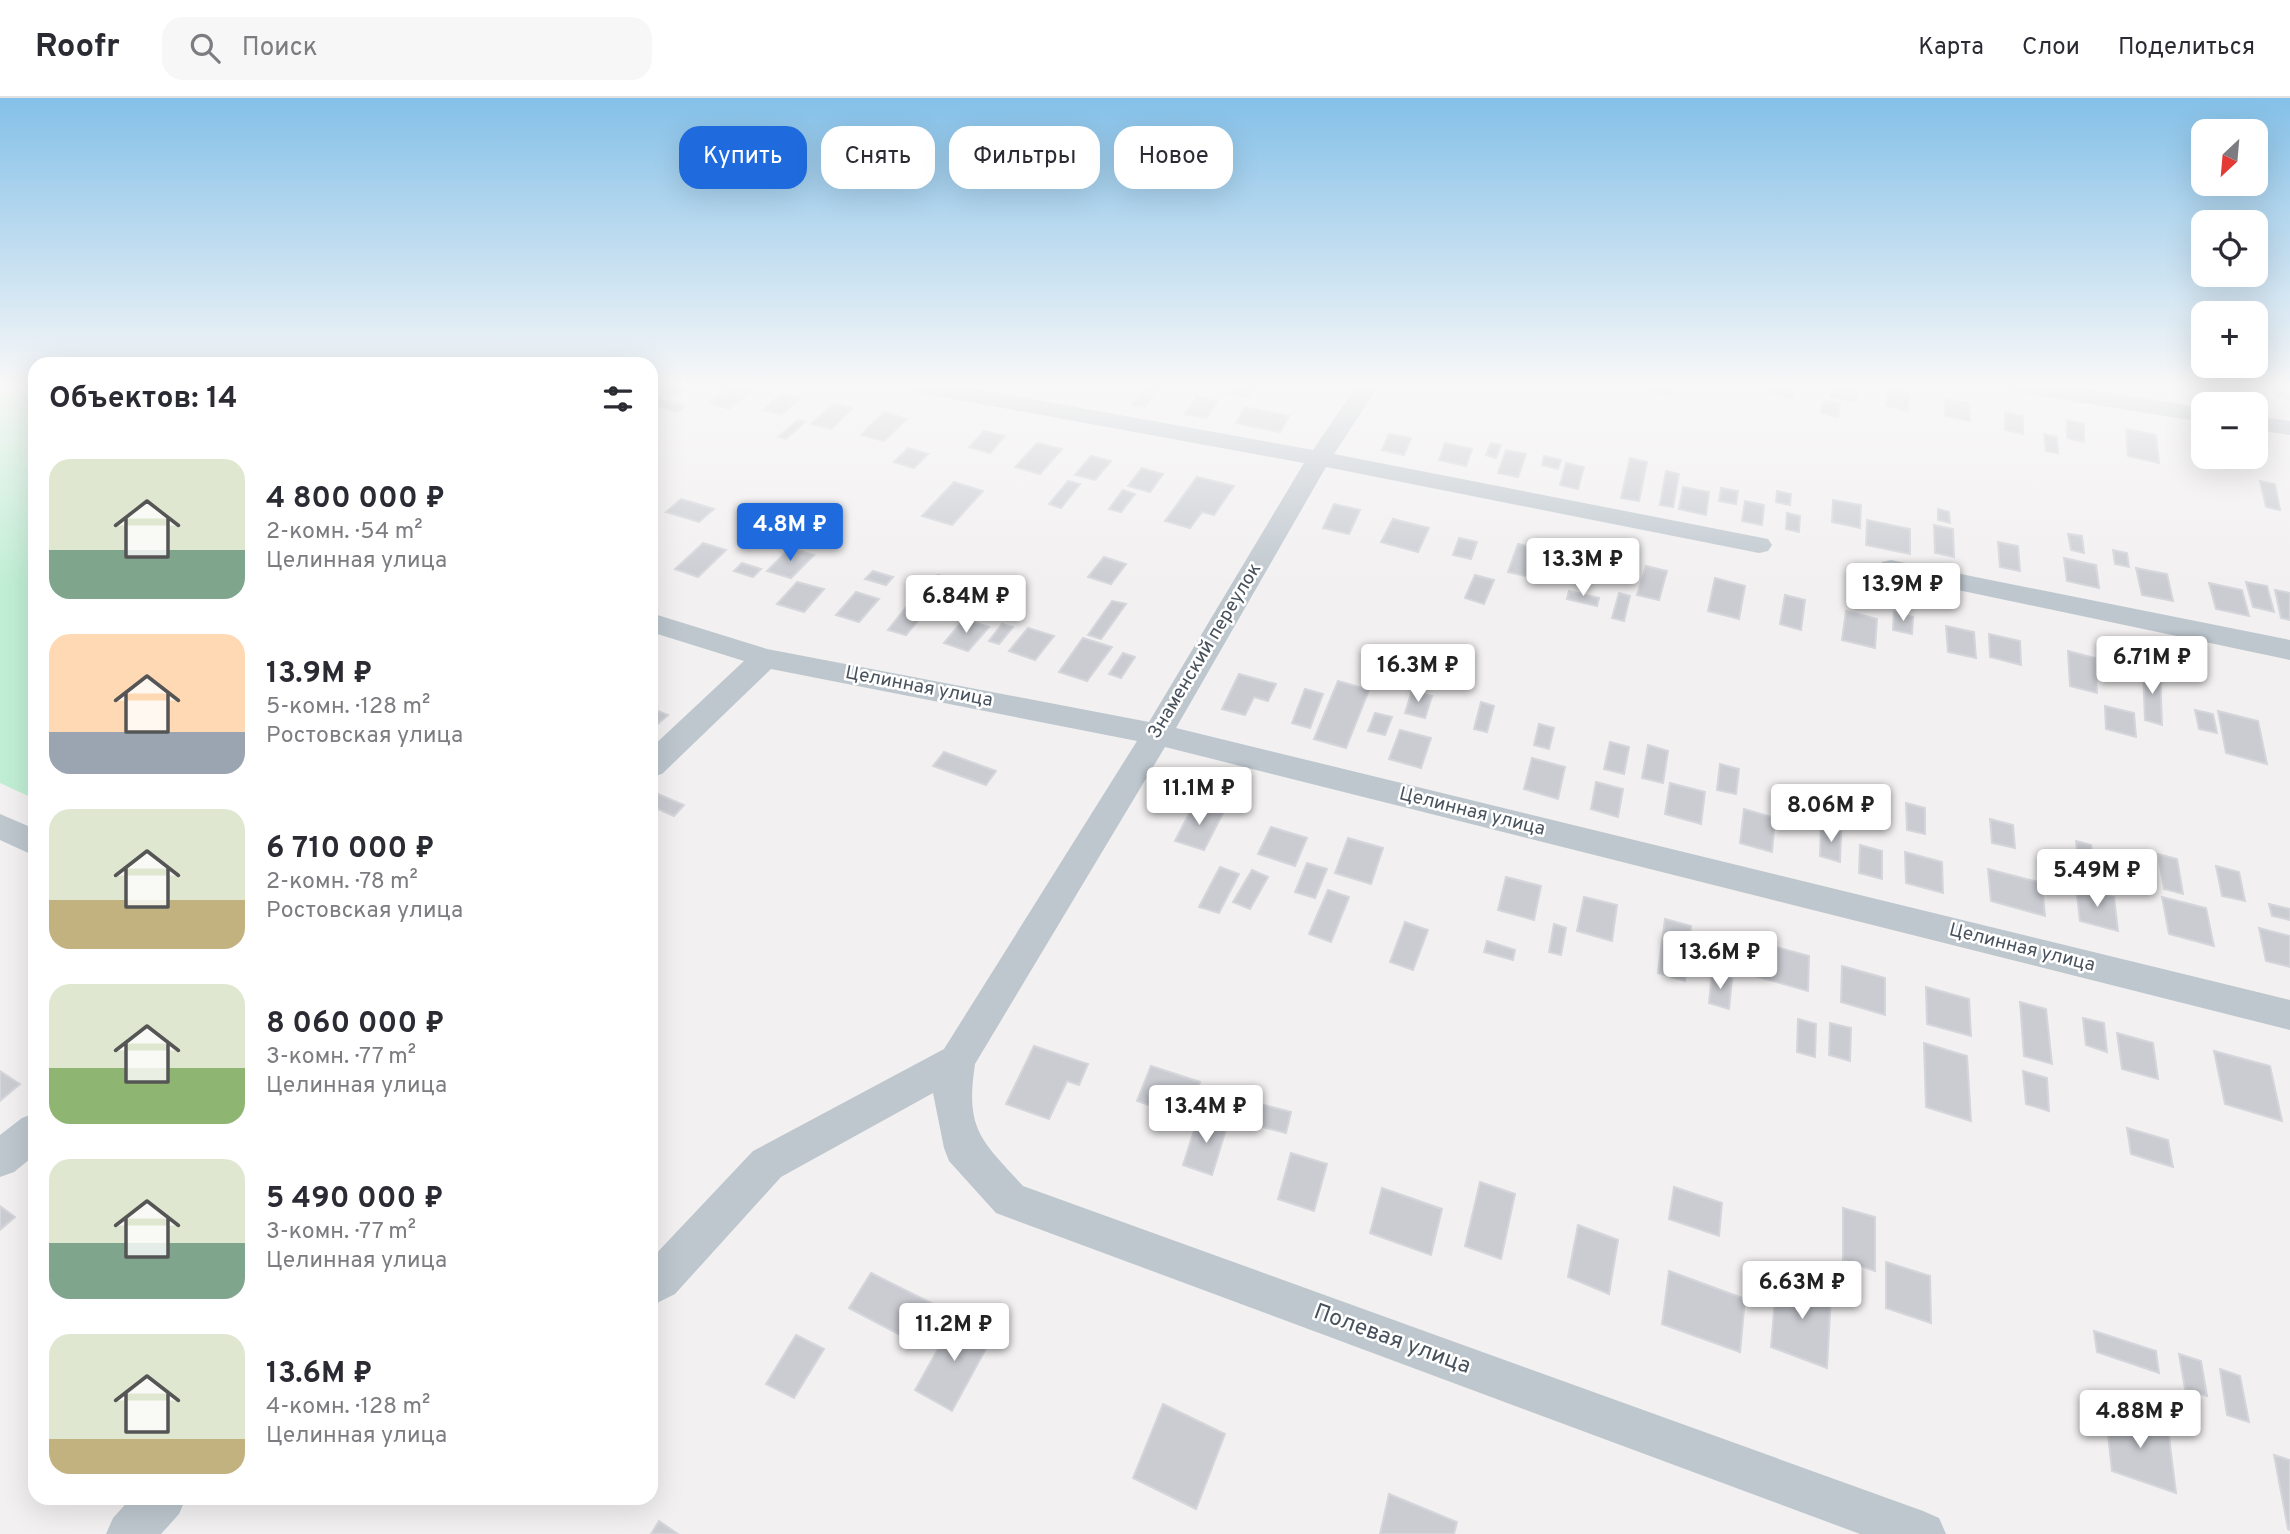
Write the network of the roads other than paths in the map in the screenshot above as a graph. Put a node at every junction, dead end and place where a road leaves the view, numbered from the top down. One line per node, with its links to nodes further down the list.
1 (1286, 452): 3 (street)
2 (1323, 452): 3 (street, Знаменский переулок)
3 (1319, 458): 4 (street); 9 (street, Знаменский переулок)
4 (1759, 545)
5 (1891, 568): 7 (street)
6 (658, 624): 8 (street, Целинная улица)
7 (2290, 650)
8 (765, 657): 9 (street, Целинная улица); 10 (street)
9 (1157, 734): 11 (street, Целинная улица); 12 (street, Знаменский переулок)
10 (658, 759)
11 (2290, 1015)
12 (957, 1061): 15 (street); 18 (street, Полевая улица)
13 (28, 1137): 14 (street)
14 (0, 1159)
15 (658, 1280)
16 (156, 1505): 17 (street)
17 (129, 1534)
18 (1923, 1534)

